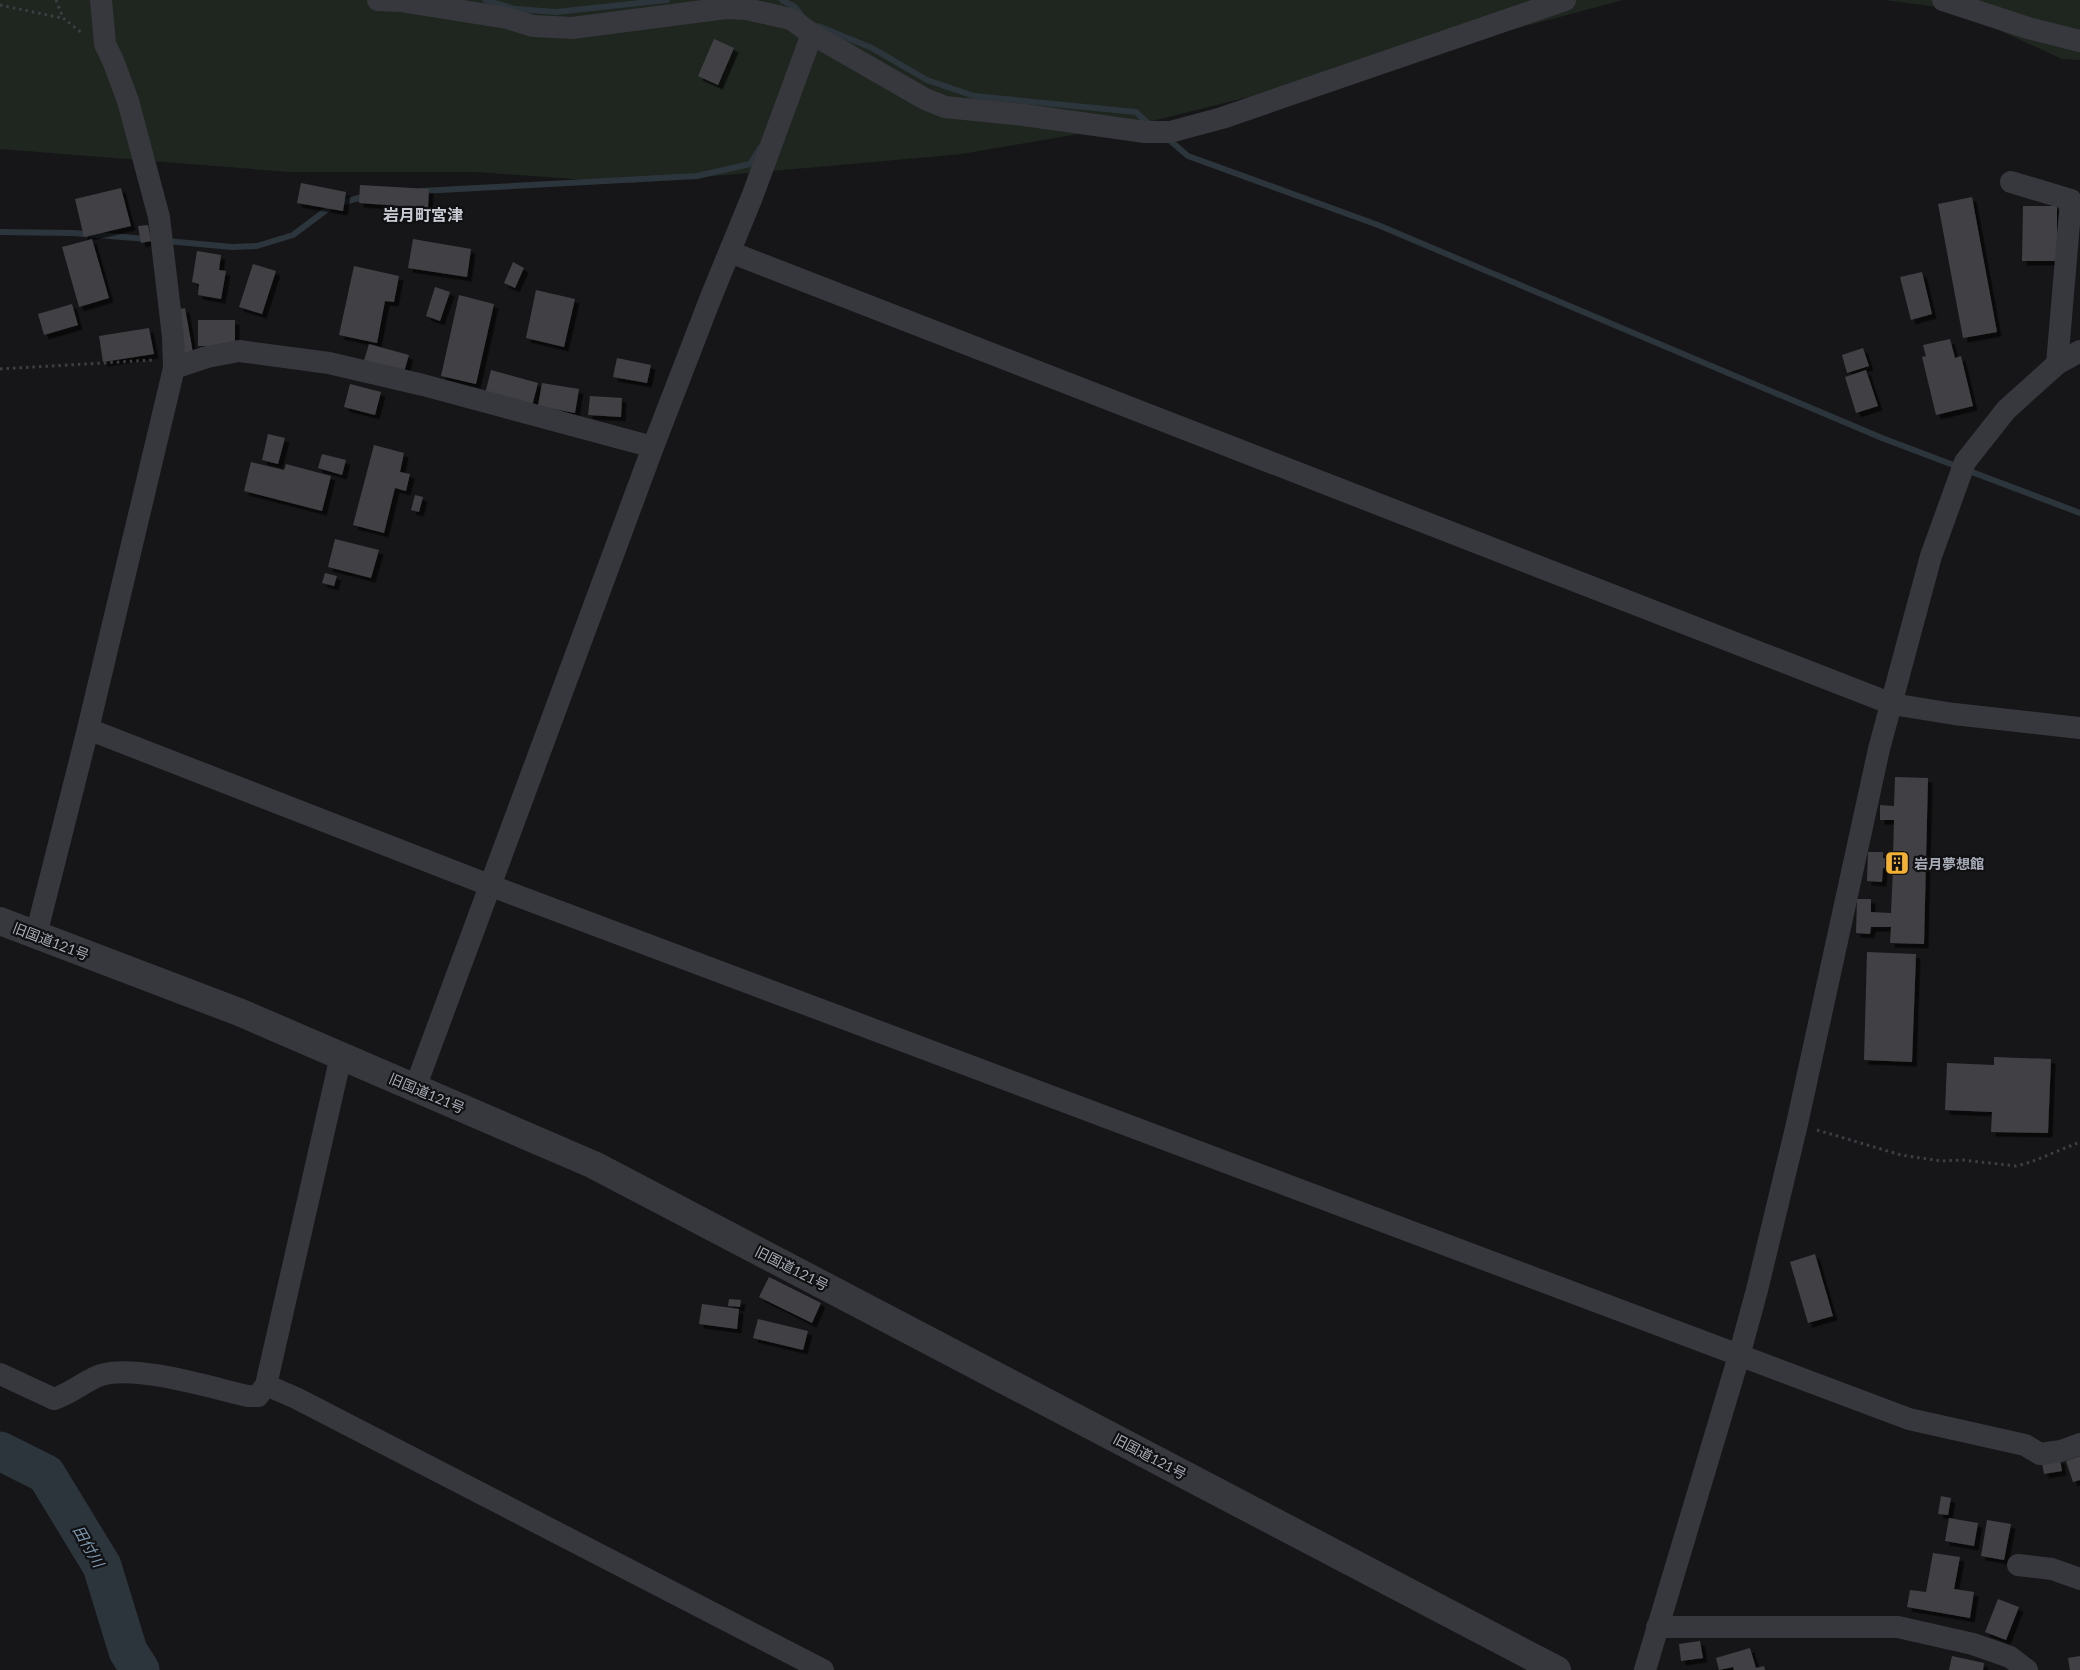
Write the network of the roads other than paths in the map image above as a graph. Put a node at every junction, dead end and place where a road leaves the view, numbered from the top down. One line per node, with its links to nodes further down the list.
1 (101, 0): 10 (street)
2 (378, 0): 5 (street)
3 (1565, 0): 5 (street)
4 (1943, 0): 6 (street)
5 (812, 34): 8 (street)
6 (2080, 41)
7 (2011, 182): 11 (street)
8 (730, 252): 12 (street); 13 (street)
9 (2080, 351): 11 (street)
10 (174, 363): 12 (street); 15 (street)
11 (2057, 364): 13 (street)
12 (653, 447): 16 (street)
13 (1892, 704): 14 (street); 21 (street)
14 (2080, 728)
15 (88, 729): 16 (street); 18 (street)
16 (489, 886): 20 (street); 21 (street)
17 (0, 921): 18 (street, 旧国道121号)
18 (36, 935): 19 (street, 旧国道121号)
19 (341, 1056): 20 (street, 旧国道121号); 23 (street)
20 (415, 1088): 29 (street, 旧国道121号)
21 (1739, 1356): 24 (street); 27 (street)
22 (0, 1374): 23 (street)
23 (266, 1384): 28 (street)
24 (2080, 1444)
25 (2018, 1565): 26 (street)
26 (2080, 1579)
27 (1657, 1627): 30 (street); 31 (street)
28 (823, 1670)
29 (1557, 1670)
30 (1645, 1670)
31 (2027, 1670)

